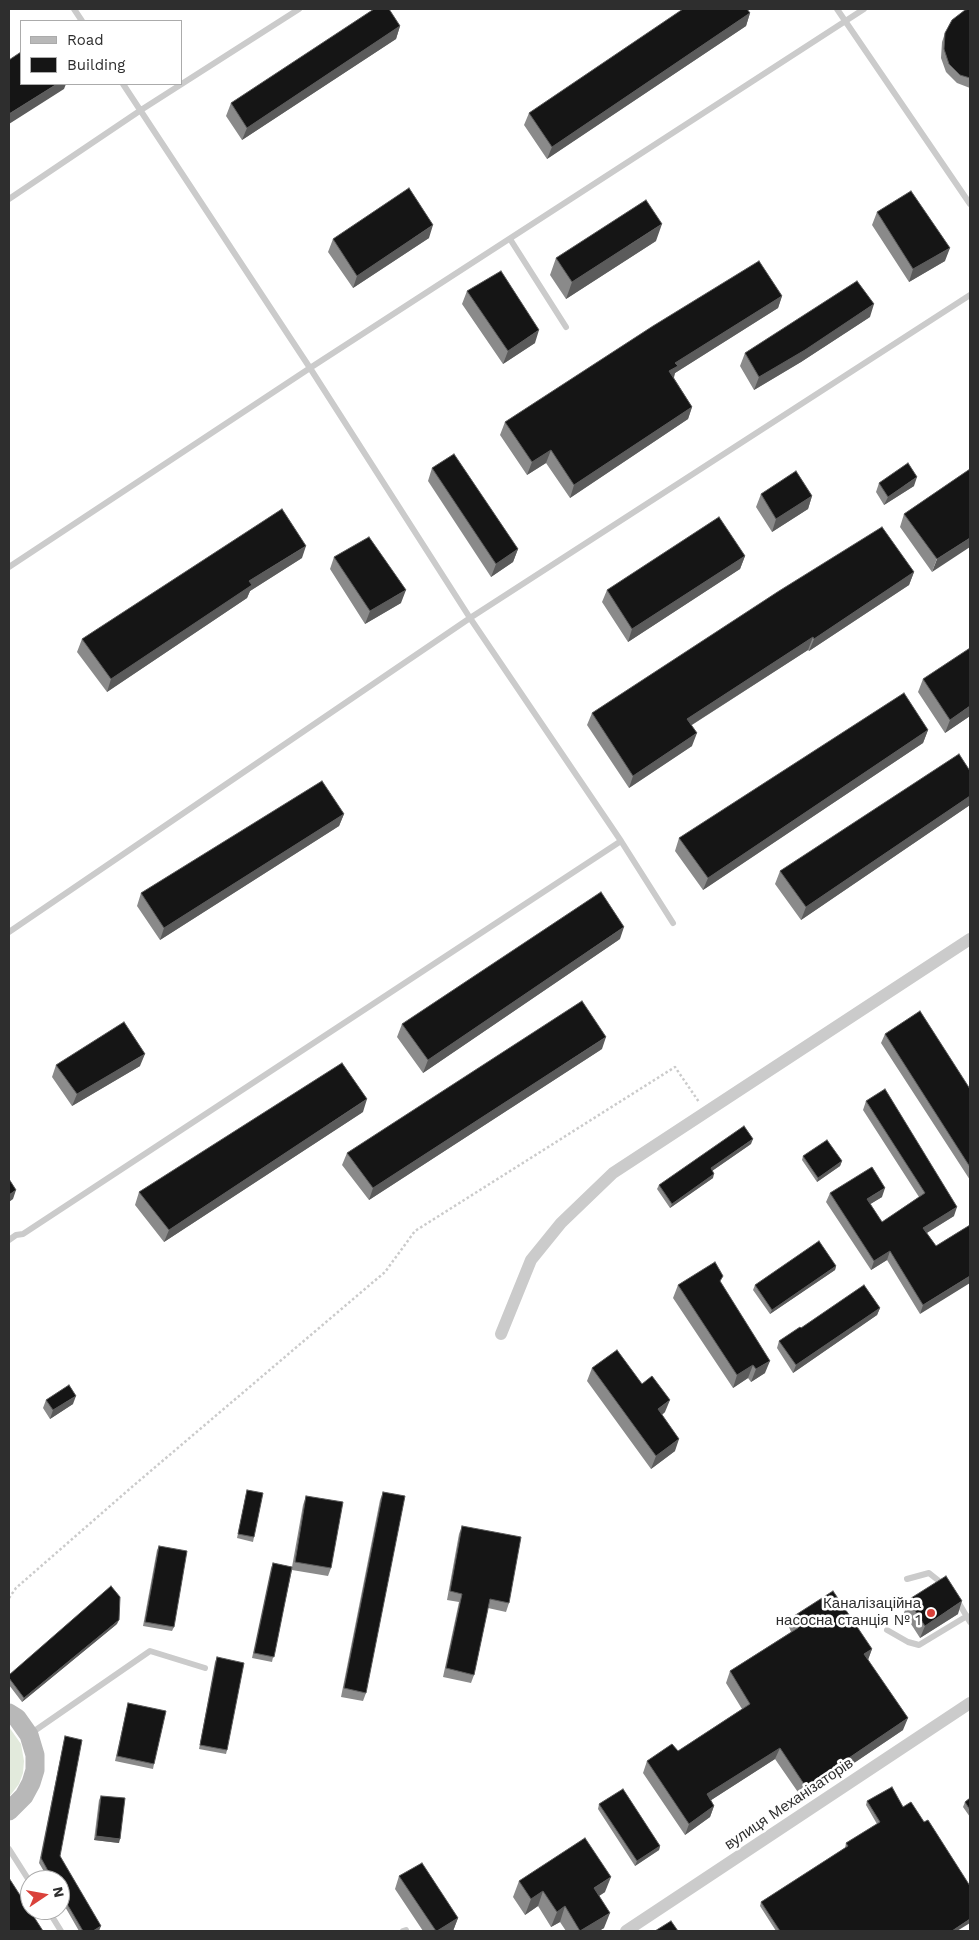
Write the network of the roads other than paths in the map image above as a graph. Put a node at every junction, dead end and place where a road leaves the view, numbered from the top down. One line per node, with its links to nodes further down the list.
1 (74, 9): 5 (lane)
2 (299, 9): 7 (lane)
3 (837, 9): 6 (lane)
4 (864, 9): 6 (lane)
5 (81, 20)
6 (846, 22): 12 (lane); 13 (lane)
7 (182, 83)
8 (124, 85): 10 (lane)
9 (179, 85): 10 (lane)
10 (140, 110): 11 (lane); 16 (lane)
11 (9, 200)
12 (970, 204)
13 (510, 239): 15 (lane); 16 (lane)
14 (970, 295): 18 (lane)
15 (566, 327)
16 (310, 368): 17 (lane); 18 (lane)
17 (9, 567)
18 (470, 618): 19 (lane); 21 (lane)
19 (621, 841): 20 (lane); 23 (lane)
20 (673, 923)
21 (9, 932)
22 (970, 939): 24 (street)
23 (9, 1240)
24 (501, 1334)
25 (907, 1578): 26 (lane)
26 (968, 1619): 27 (lane)
27 (887, 1630)
28 (205, 1668): 31 (lane)
29 (970, 1703): 37 (street, вулиця Механізаторів)
30 (9, 1713): 31 (street)
31 (29, 1734): 32 (street)
32 (9, 1810)
33 (9, 1849): 34 (lane)
34 (22, 1870)
35 (54, 1920): 36 (lane)
36 (61, 1931)
37 (626, 1931)

